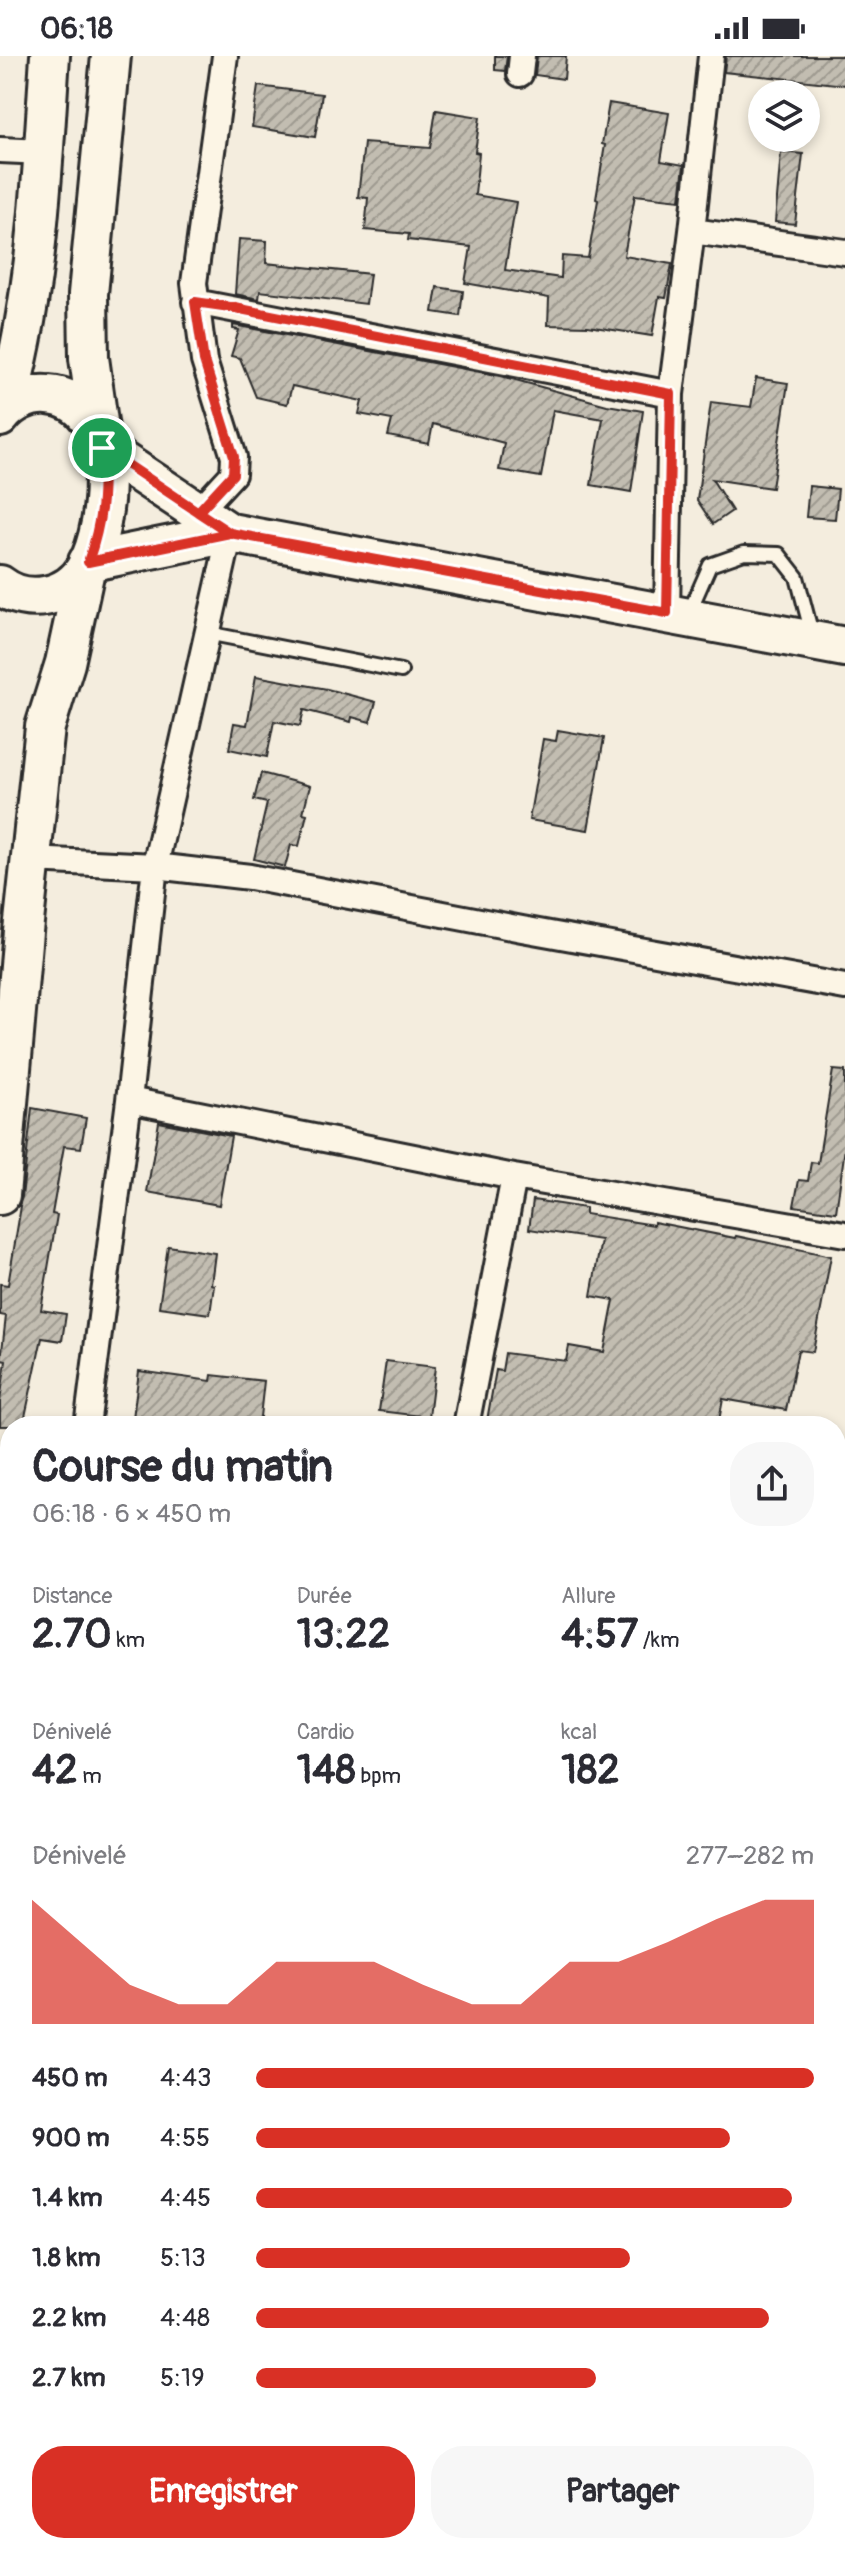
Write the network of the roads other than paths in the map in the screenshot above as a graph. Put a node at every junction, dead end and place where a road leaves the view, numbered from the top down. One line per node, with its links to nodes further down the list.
1 (50, 56): 6 (main road)
2 (111, 56): 13 (main road)
3 (225, 56): 9 (street)
4 (711, 56): 7 (street)
5 (0, 150): 6 (street)
6 (44, 152): 10 (main road)
7 (692, 231): 8 (street); 11 (street)
8 (845, 252)
9 (195, 302): 11 (street); 14 (street)
10 (8, 372): 12 (main road)
11 (671, 394): 18 (street)
12 (2, 415): 13 (main road)
13 (101, 446): 14 (main road); 16 (main road)
14 (198, 512): 15 (main road)
15 (230, 533): 16 (main road); 18 (main road); 19 (street)
16 (86, 566): 17 (main road); 22 (main road)
17 (0, 585)
18 (677, 615): 20 (main road); 20 (lane)
19 (207, 633): 21 (lane); 23 (street)
20 (829, 644)
21 (401, 671)
22 (31, 860): 23 (street); 27 (main road)
23 (155, 866): 24 (street); 25 (street)
24 (845, 987)
25 (129, 1100): 26 (street); 29 (street)
26 (514, 1177): 28 (street); 30 (street)
27 (0, 1195)
28 (845, 1234)
29 (88, 1416)
30 (468, 1416)

